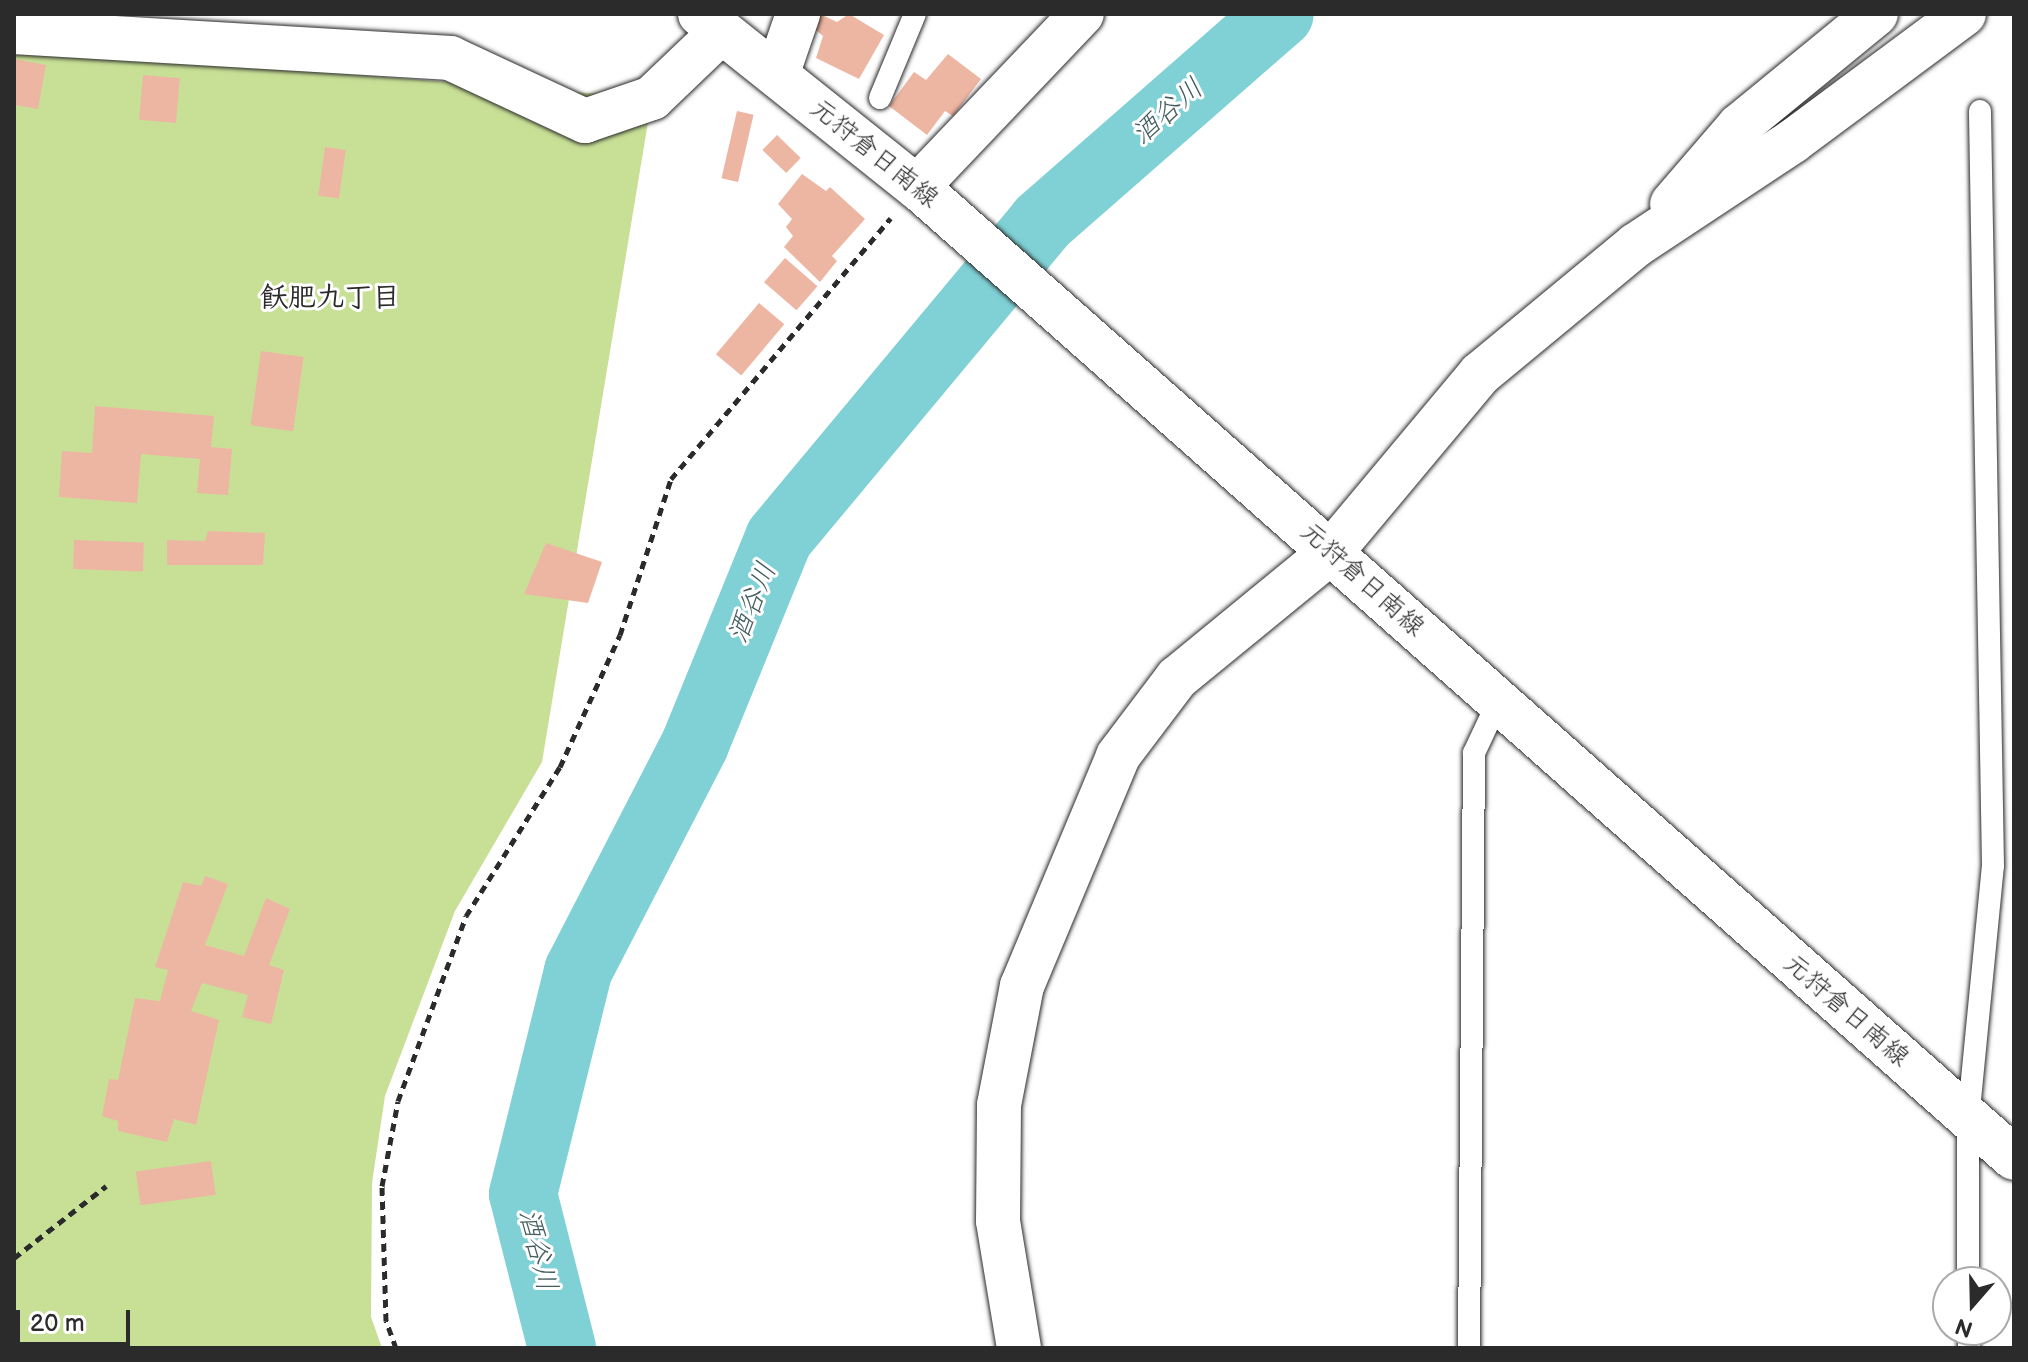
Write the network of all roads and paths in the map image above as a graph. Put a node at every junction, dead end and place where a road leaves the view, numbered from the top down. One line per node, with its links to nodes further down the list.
1 (798, 14): 8 (street)
2 (915, 14): 9 (lane)
3 (1082, 14): 11 (street)
4 (1876, 14): 12 (street)
5 (1964, 14): 12 (street)
6 (710, 23): 7 (street); 8 (street, 元狩倉日南線)
7 (14, 32)
8 (777, 75): 11 (street, 元狩倉日南線)
9 (880, 98)
10 (1980, 111): 15 (lane)
11 (920, 190): 13 (street, 元狩倉日南線); 20 (path)
12 (1636, 245): 13 (street)
13 (1320, 540): 14 (street, 元狩倉日南線); 21 (street)
14 (1497, 704): 15 (street, 元狩倉日南線); 22 (lane)
15 (1968, 1120): 16 (street, 元狩倉日南線); 19 (lane)
16 (2014, 1158)
17 (106, 1186): 18 (path)
18 (14, 1258)
19 (1968, 1266)
20 (396, 1348)
21 (1019, 1348)
22 (1469, 1348)

